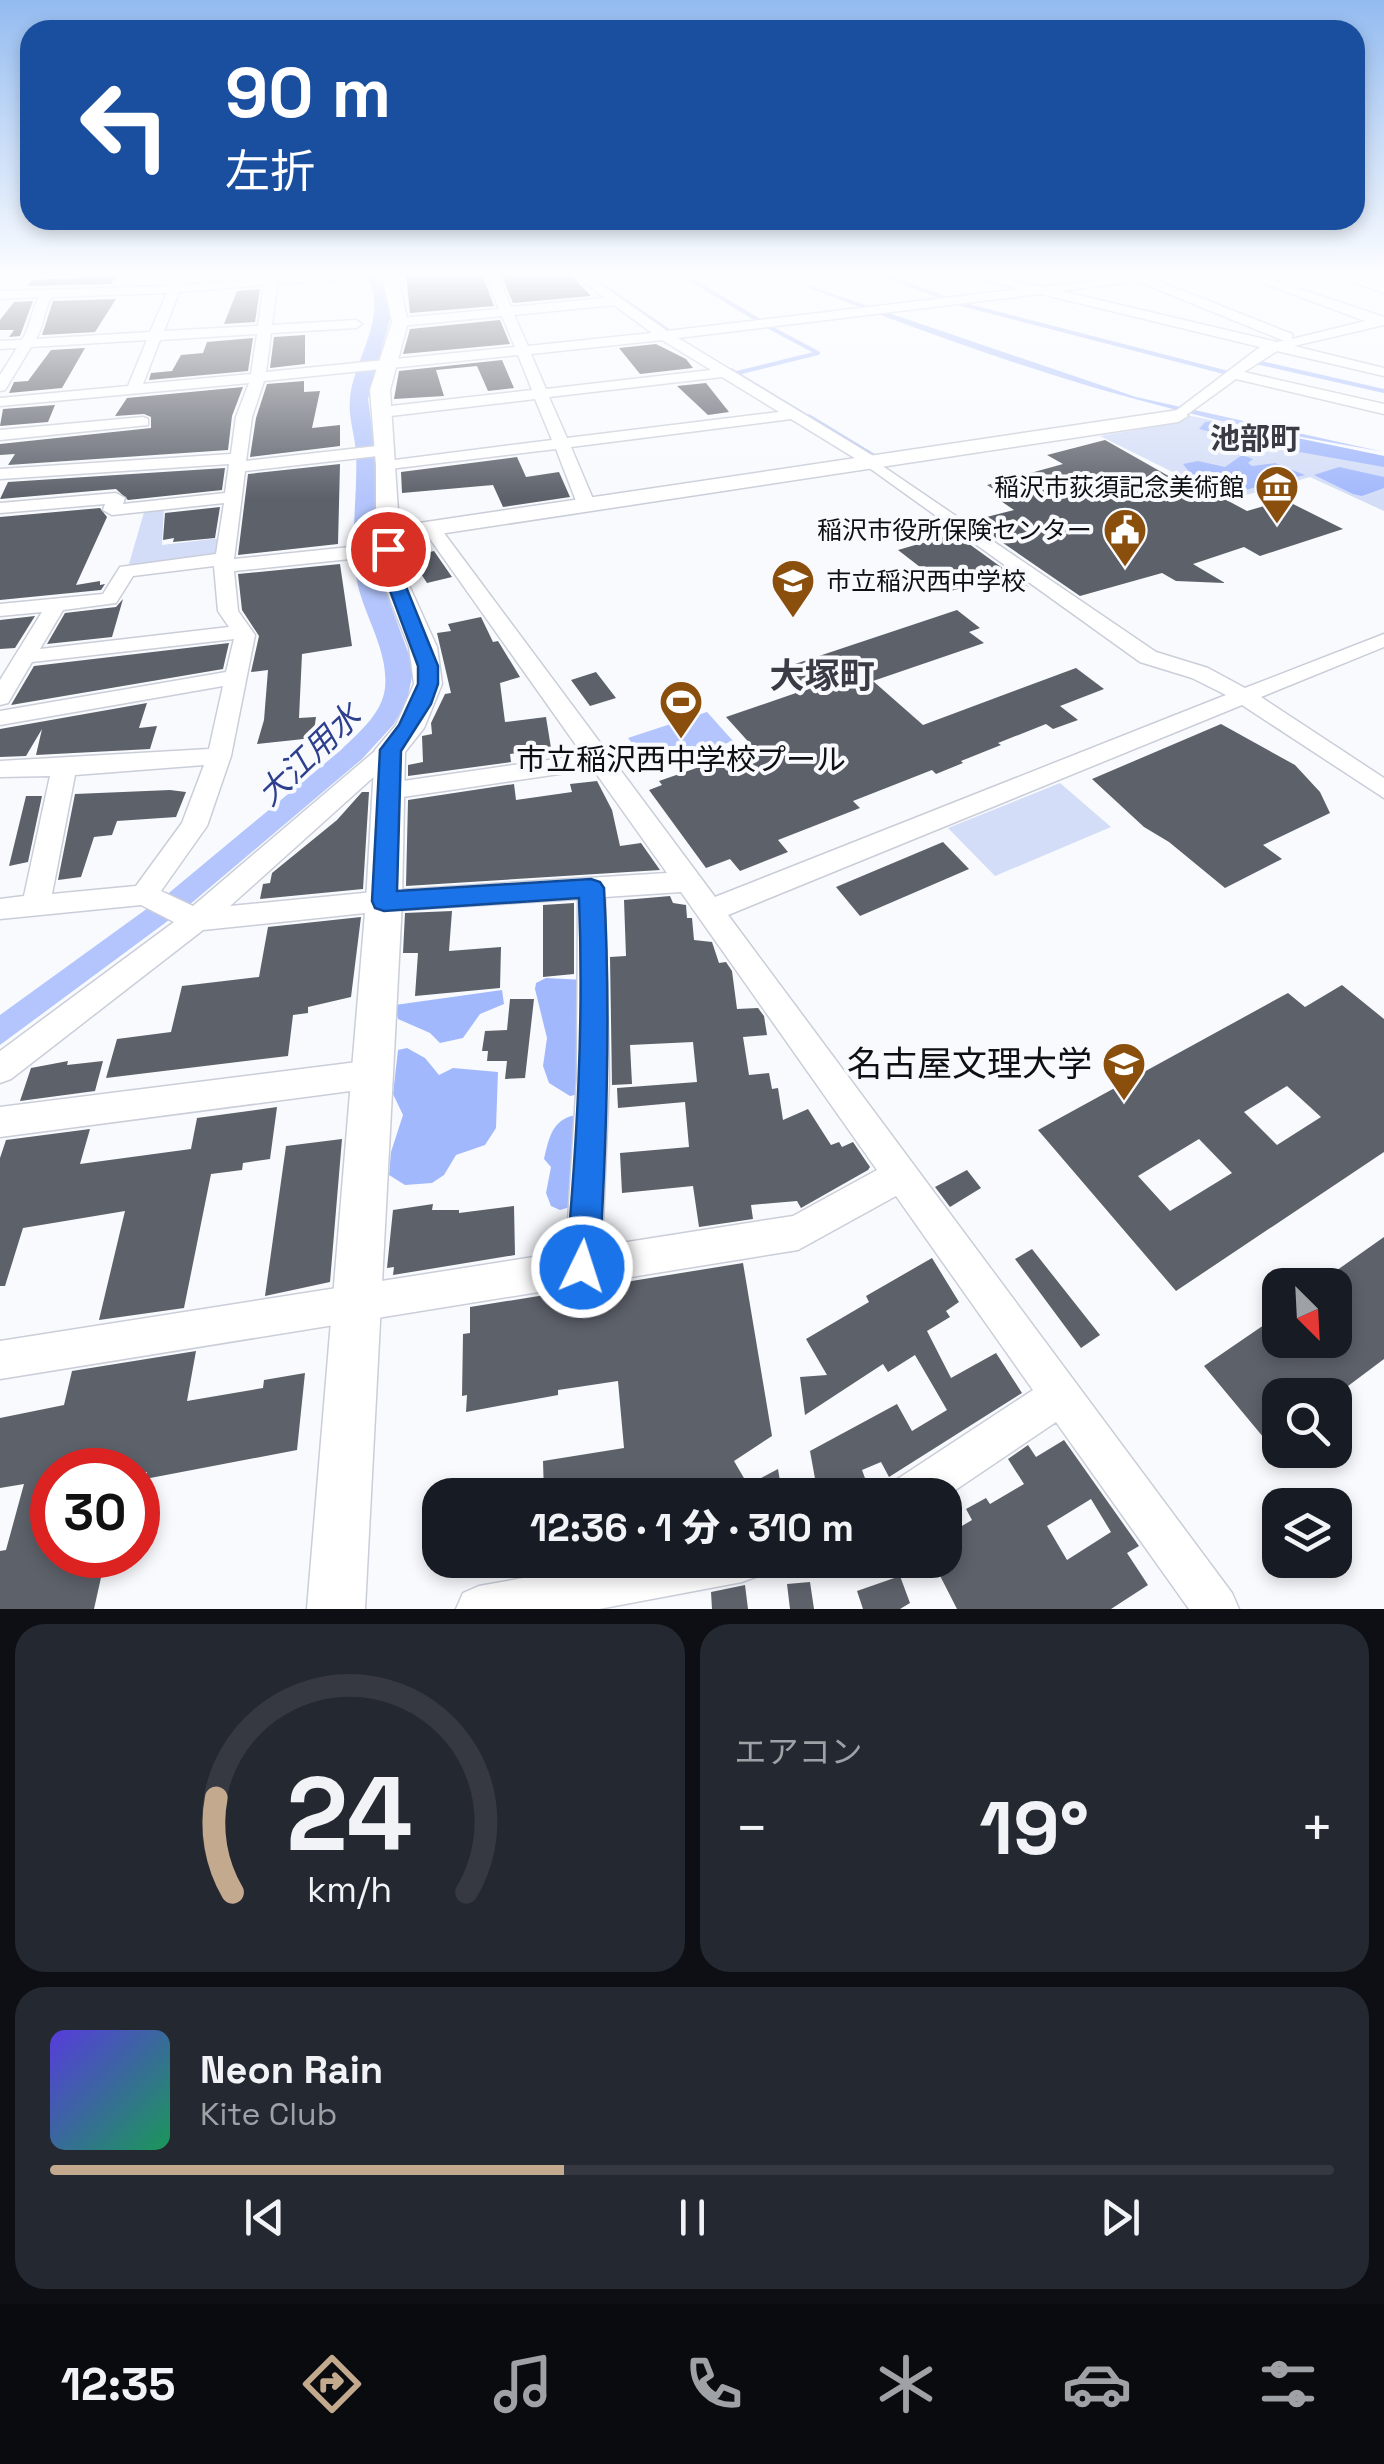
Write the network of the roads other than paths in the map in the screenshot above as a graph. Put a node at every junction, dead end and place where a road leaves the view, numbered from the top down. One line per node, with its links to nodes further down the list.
1 (24, 349): 17 (street)
2 (150, 349): 18 (street)
3 (262, 349): 15 (street)
4 (384, 349): 11 (street)
5 (523, 349): 10 (street)
6 (550, 349): 10 (street)
7 (689, 349): 12 (street)
8 (1270, 349): 14 (street)
9 (1282, 349): 13 (street)
10 (524, 352): 11 (street); 19 (street)
11 (373, 367): 15 (street); 22 (street)
12 (726, 372): 19 (street); 24 (street)
13 (1384, 372)
14 (1232, 374): 21 (street); 23 (street)
15 (258, 377): 16 (street); 29 (street)
16 (160, 387): 18 (street); 26 (street)
17 (0, 388)
18 (132, 390): 20 (street)
19 (541, 394): 22 (street); 27 (street)
20 (0, 402)
21 (1384, 410)
22 (382, 412): 28 (street)
23 (1182, 412): 30 (street)
24 (796, 414): 27 (street); 30 (street)
25 (0, 436): 26 (street)
26 (134, 444): 29 (street); 31 (street); 33 (street)
27 (562, 444): 28 (street); 34 (street)
28 (376, 455): 29 (street); 37 (street)
29 (236, 463): 32 (street)
30 (871, 463): 34 (street); 45 (street)
31 (0, 474)
32 (233, 497): 33 (street); 38 (street)
33 (116, 498): 35 (street)
34 (587, 506): 36 (street)
35 (0, 508)
36 (432, 529): 37 (street); 50 (street)
37 (385, 545): 38 (street); 48 (street)
38 (225, 562): 39 (street); 41 (street)
39 (55, 608): 40 (street); 43 (street)
40 (0, 610)
41 (243, 632): 43 (street); 44 (street)
42 (1384, 640): 45 (street)
43 (23, 656): 46 (street)
44 (236, 677): 47 (street); 49 (street)
45 (1244, 696): 53 (street); 61 (street)
46 (0, 698)
47 (0, 718)
48 (390, 750): 54 (street); 62 (street)
49 (219, 756): 51 (street); 57 (street)
50 (599, 760): 54 (street); 55 (street)
51 (64, 768): 52 (street); 59 (street)
52 (0, 769)
53 (1384, 790)
54 (389, 791): 58 (street)
55 (688, 882): 56 (street); 61 (street)
56 (591, 888): 58 (street); 67 (street)
57 (148, 896): 59 (street); 62 (street)
58 (384, 901): 62 (street); 64 (street)
59 (36, 906): 60 (street)
60 (0, 909)
61 (709, 911): 66 (street)
62 (190, 917): 63 (street)
63 (0, 1069)
64 (372, 1074): 65 (street); 68 (street)
65 (0, 1122)
66 (901, 1175): 67 (street); 70 (street)
67 (582, 1267): 68 (street)
68 (357, 1304): 69 (street); 73 (street)
69 (0, 1360)
70 (1060, 1395): 71 (street); 75 (street)
71 (936, 1478)
72 (645, 1578): 74 (street)
73 (336, 1609)
74 (479, 1609)
75 (1216, 1609)

